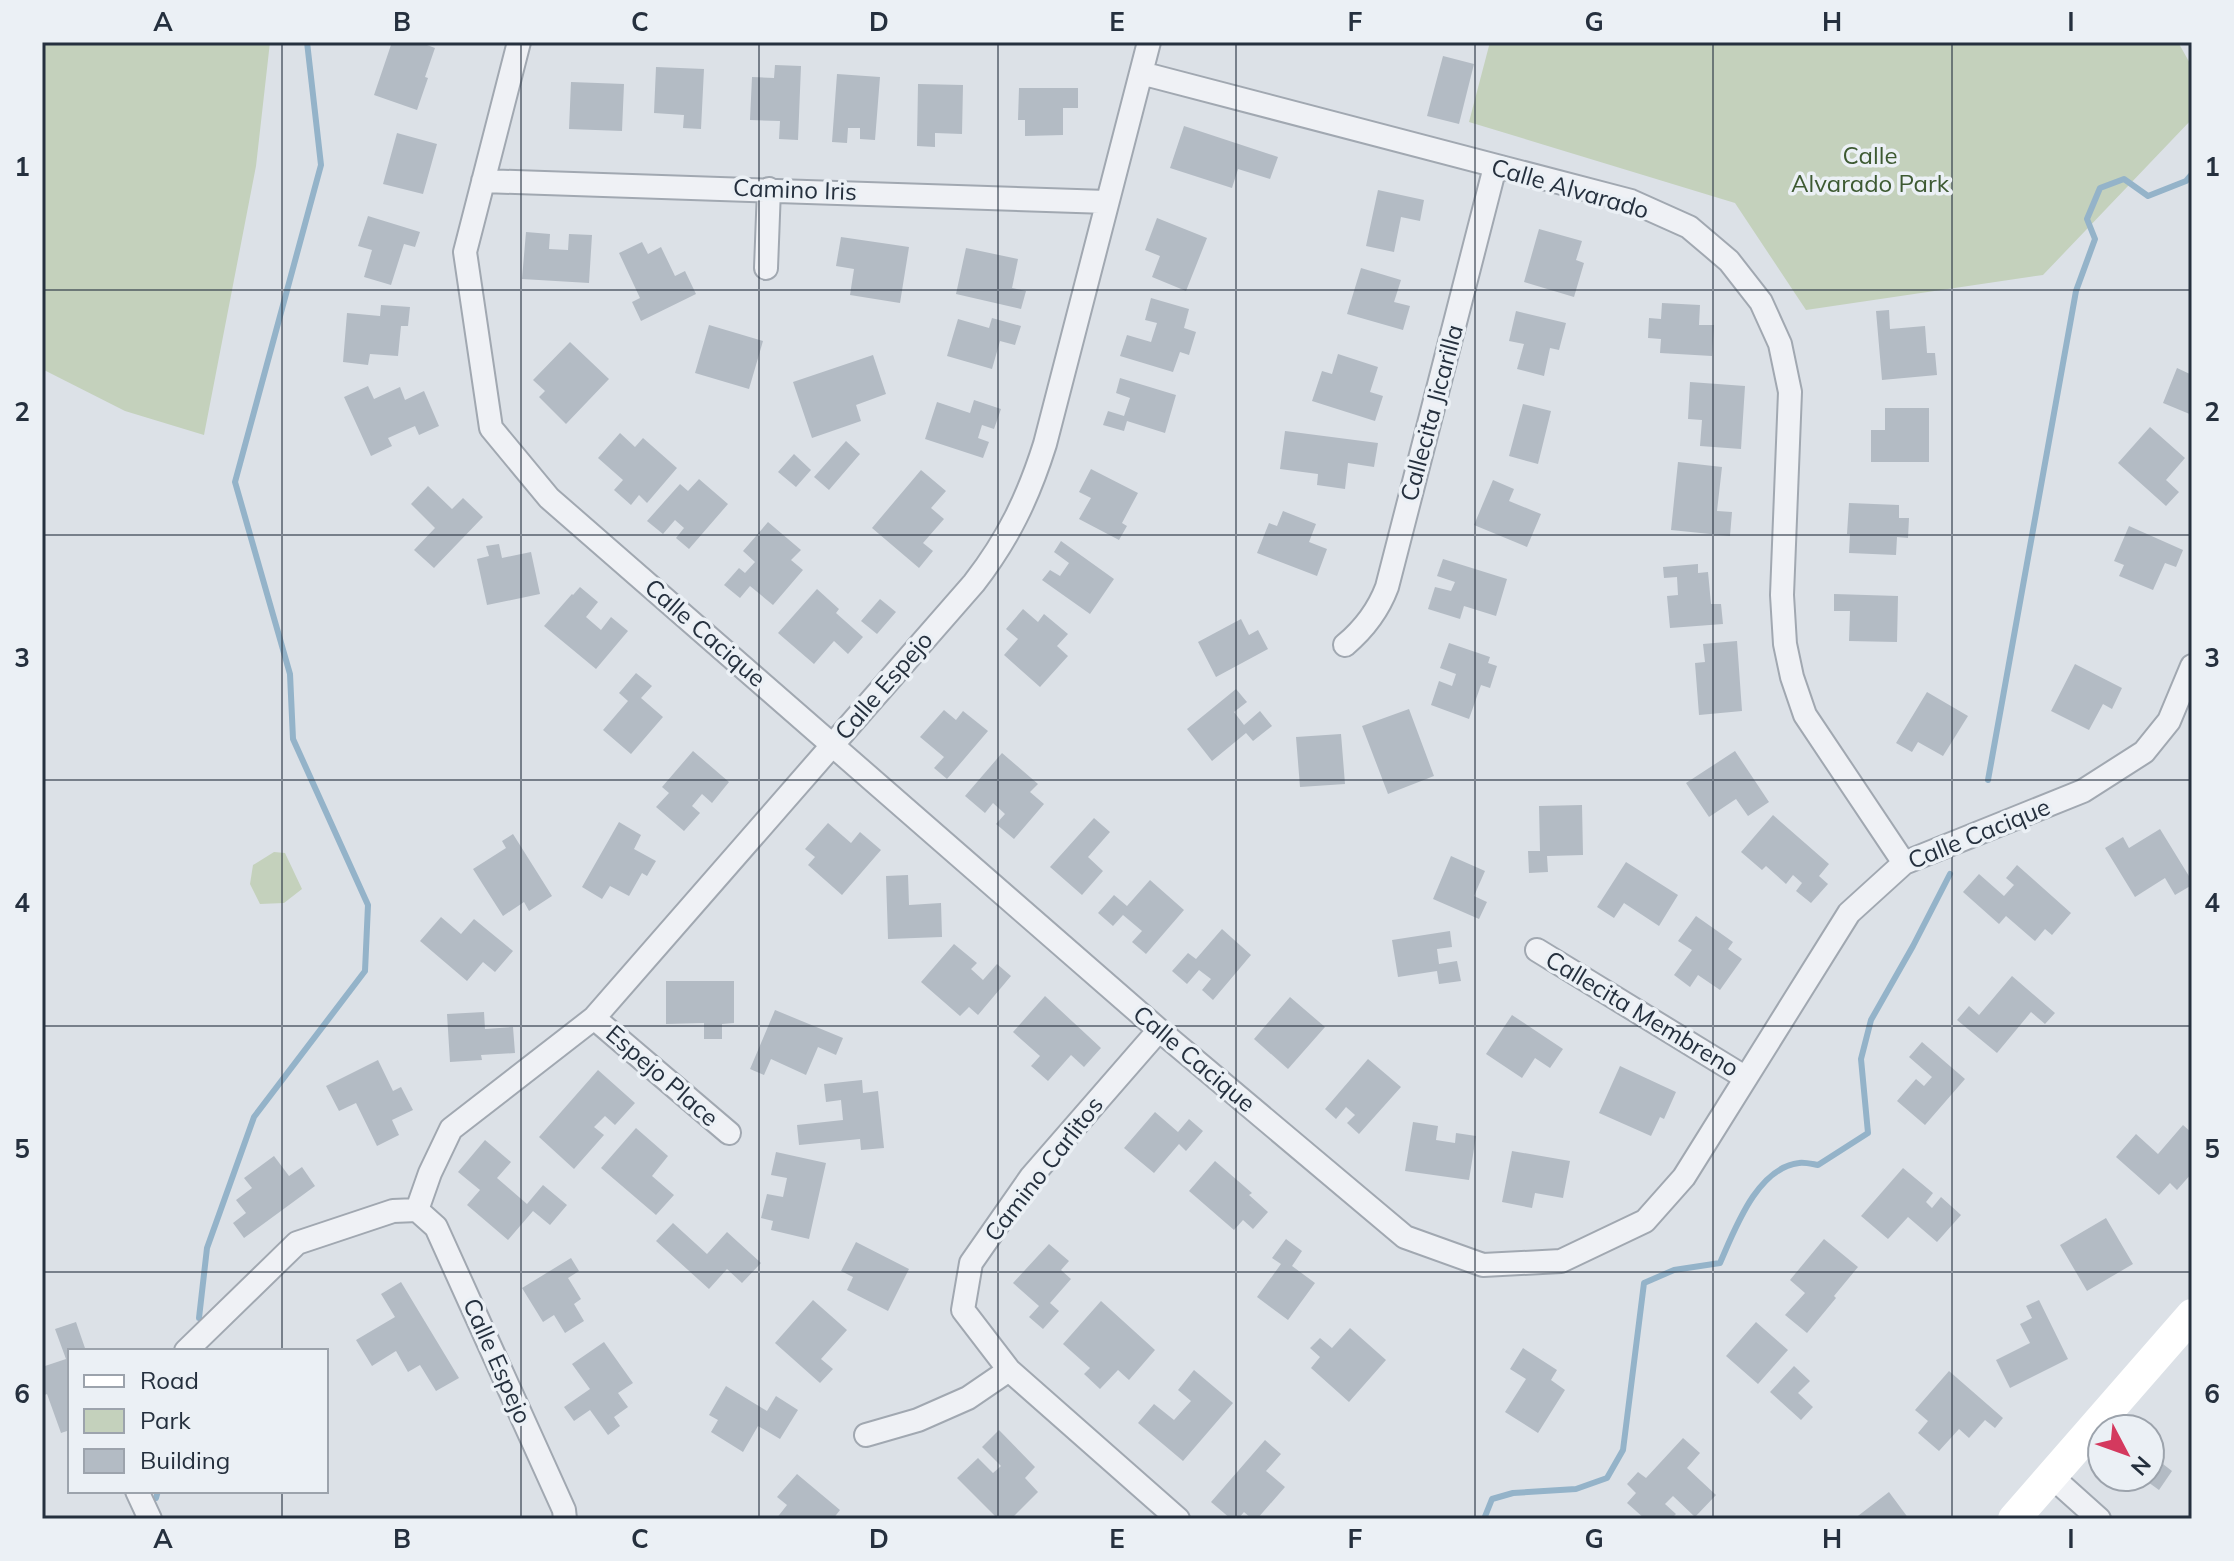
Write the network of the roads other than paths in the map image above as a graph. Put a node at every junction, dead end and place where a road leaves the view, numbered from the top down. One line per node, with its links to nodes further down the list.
1 (519, 42): 5 (street, Calle Cacique)
2 (1149, 42): 3 (street, Calle Espejo)
3 (1141, 73): 4 (street, Calle Alvarado); 7 (street, Calle Espejo)
4 (1495, 167): 9 (street, Callecita Jicarilla); 12 (street, Calle Alvarado)
5 (483, 181): 6 (street, Camino Iris); 11 (street, Calle Cacique)
6 (769, 189): 7 (street, Camino Iris); 8 (street)
7 (1107, 202): 11 (street, Calle Espejo)
8 (766, 268)
9 (1345, 645)
10 (2192, 666): 12 (street, Calle Cacique)
11 (833, 744): 14 (street, Calle Espejo); 15 (street, Calle Cacique)
12 (1904, 863): 16 (street, Calle Cacique)
13 (1537, 950): 16 (street, Callecita Membreno)
14 (594, 1018): 17 (street, Espejo Place); 18 (street, Calle Espejo)
15 (1159, 1030): 16 (street, Calle Cacique); 21 (street, Camino Carlitos)
16 (1746, 1078)
17 (729, 1133)
18 (417, 1210): 20 (street); 26 (street, Calle Espejo)
19 (2192, 1315): 23 (street)
20 (188, 1349)
21 (1009, 1370): 22 (street); 27 (street, Camino Carlitos)
22 (866, 1435)
23 (2051, 1476): 28 (street); 29 (street)
24 (138, 1493): 25 (street)
25 (150, 1519)
26 (565, 1519)
27 (1178, 1519)
28 (2014, 1519)
29 (2099, 1519)

